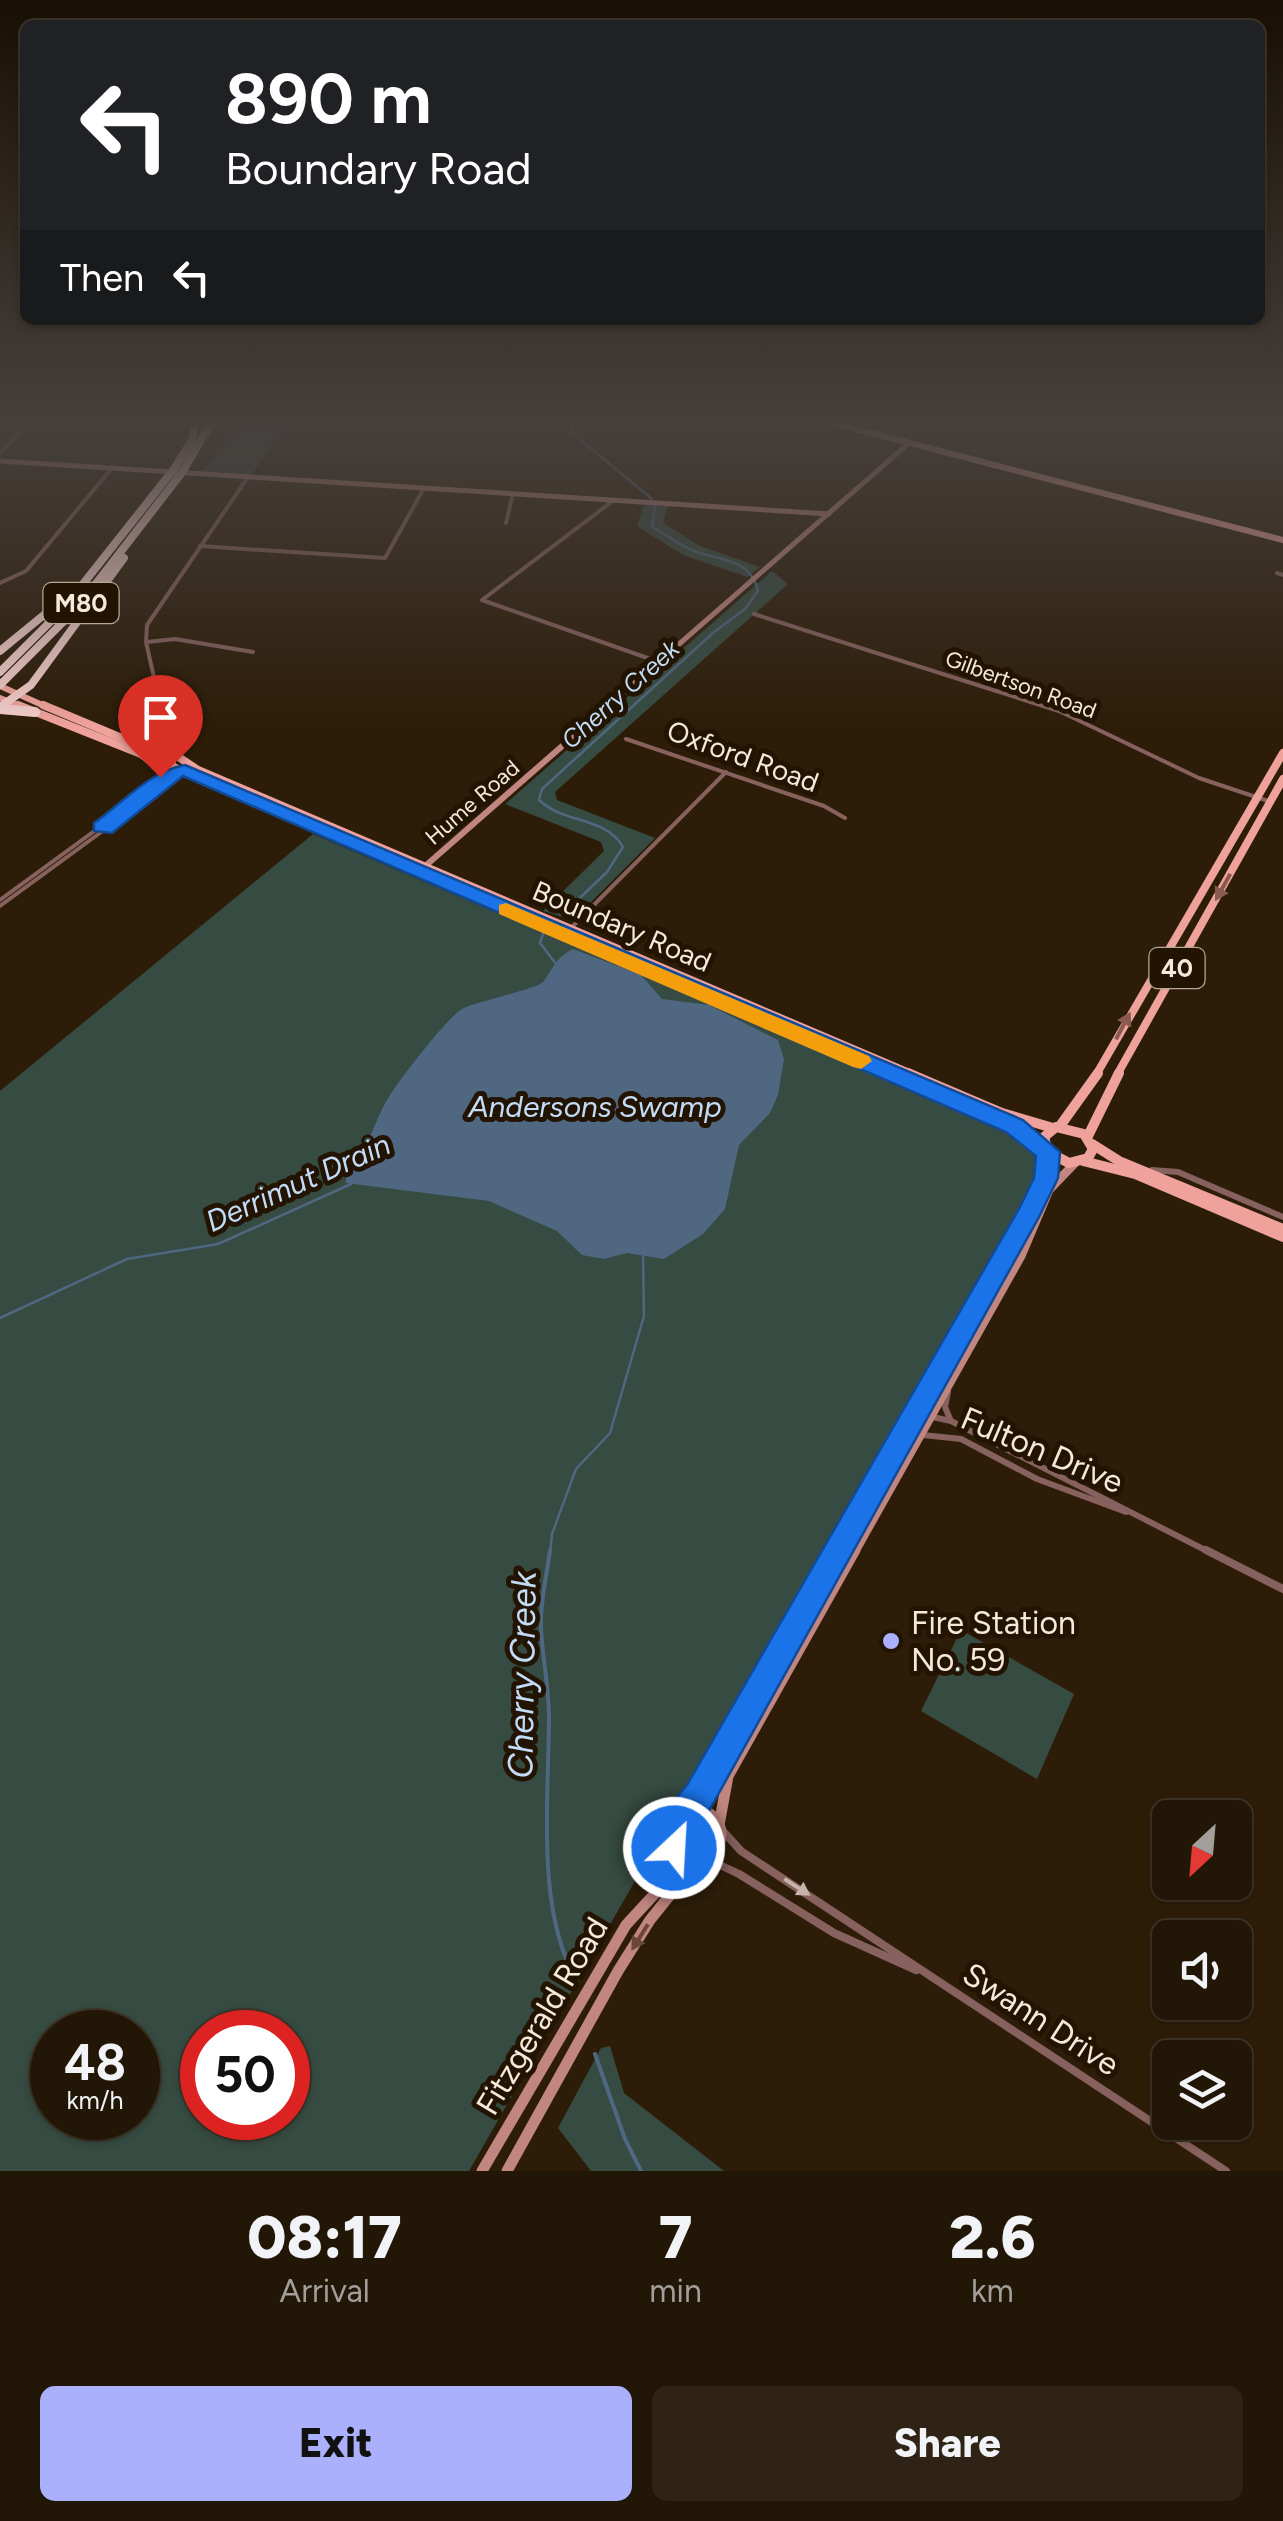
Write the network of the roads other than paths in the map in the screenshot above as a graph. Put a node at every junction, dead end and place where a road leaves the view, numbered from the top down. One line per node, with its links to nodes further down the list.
1 (65, 524): 12 (street)
2 (129, 524): 15 (highway); 18 (highway, M80)
3 (142, 524): 18 (highway, M80)
4 (143, 524): 19 (highway)
5 (215, 524): 11 (street)
6 (405, 524): 11 (street)
7 (582, 524): 17 (street)
8 (817, 524): 17 (street, Hume Road)
9 (1226, 524): 10 (main road)
10 (1283, 539)
11 (200, 546): 14 (street)
12 (0, 583)
13 (754, 614): 32 (street, Gilbertson Road)
14 (146, 642): 16 (street); 23 (street)
15 (0, 651)
16 (252, 652)
17 (659, 662): 36 (street, Hume Road)
18 (2, 680): 19 (main road)
19 (24, 696): 20 (highway); 24 (main road)
20 (2, 704): 21 (highway)
21 (35, 712): 27 (main road)
22 (626, 739): 29 (street, Oxford Road)
23 (163, 747): 24 (main road); 26 (main road); 26 (street); 27 (main road)
24 (138, 748)
25 (1283, 753): 32 (main road, 40)
26 (171, 760): 27 (main road); 28 (main road, Boundary Road); 30 (street); 36 (main road, Boundary Road)
27 (155, 764): 35 (street)
28 (185, 770): 30 (main road); 36 (main road, Boundary Road)
29 (726, 772): 34 (street, Oxford Road); 38 (street)
30 (167, 776): 35 (street)
31 (1283, 779): 33 (main road, 40)
32 (1258, 798): 33 (street, Gilbertson Road); 39 (main road, 40)
33 (1271, 802): 40 (main road, 40, one-way to 40)
34 (844, 818)
35 (103, 828): 37 (street)
36 (422, 869): 38 (main road, Boundary Road)
37 (0, 903)
38 (568, 932): 41 (main road, Boundary Road); 43 (main road, Boundary Road)
39 (1170, 944): 40 (main road); 41 (main road, 40, one-way to 39)
40 (1187, 950): 42 (main road, 40)
41 (1056, 1127): 42 (main road); 43 (main road, 40)
42 (1090, 1140): 44 (main road, 40); 45 (main road)
43 (1046, 1149): 44 (main road); 53 (street)
44 (1079, 1162): 48 (main road); 49 (street)
45 (1144, 1172): 46 (street); 47 (main road)
46 (1283, 1217)
47 (1283, 1229)
48 (1283, 1238)
49 (950, 1379): 50 (street); 51 (street, Fulton Drive)
50 (928, 1416): 51 (street, Fulton Drive); 52 (street); 53 (street)
51 (950, 1421): 54 (street, Fulton Drive)
52 (916, 1437): 55 (street, Fulton Drive); 59 (street)
53 (896, 1447): 58 (street)
54 (1042, 1466): 55 (street); 56 (street, Fulton Drive)
55 (1037, 1479): 56 (street, Fulton Drive)
56 (1147, 1520): 57 (street, Fulton Drive)
57 (1283, 1589)
58 (691, 1810): 59 (street); 60 (street)
59 (719, 1826): 61 (street); 62 (street, Swann Drive, one-way to 62)
60 (674, 1838): 61 (street); 63 (street, Fitzgerald Road)
61 (702, 1859): 62 (street, Swann Drive); 64 (street, Fitzgerald Road, one-way to 64)
62 (928, 1976): 65 (street, Swann Drive)
63 (482, 2171)
64 (506, 2171)
65 (1226, 2171)

